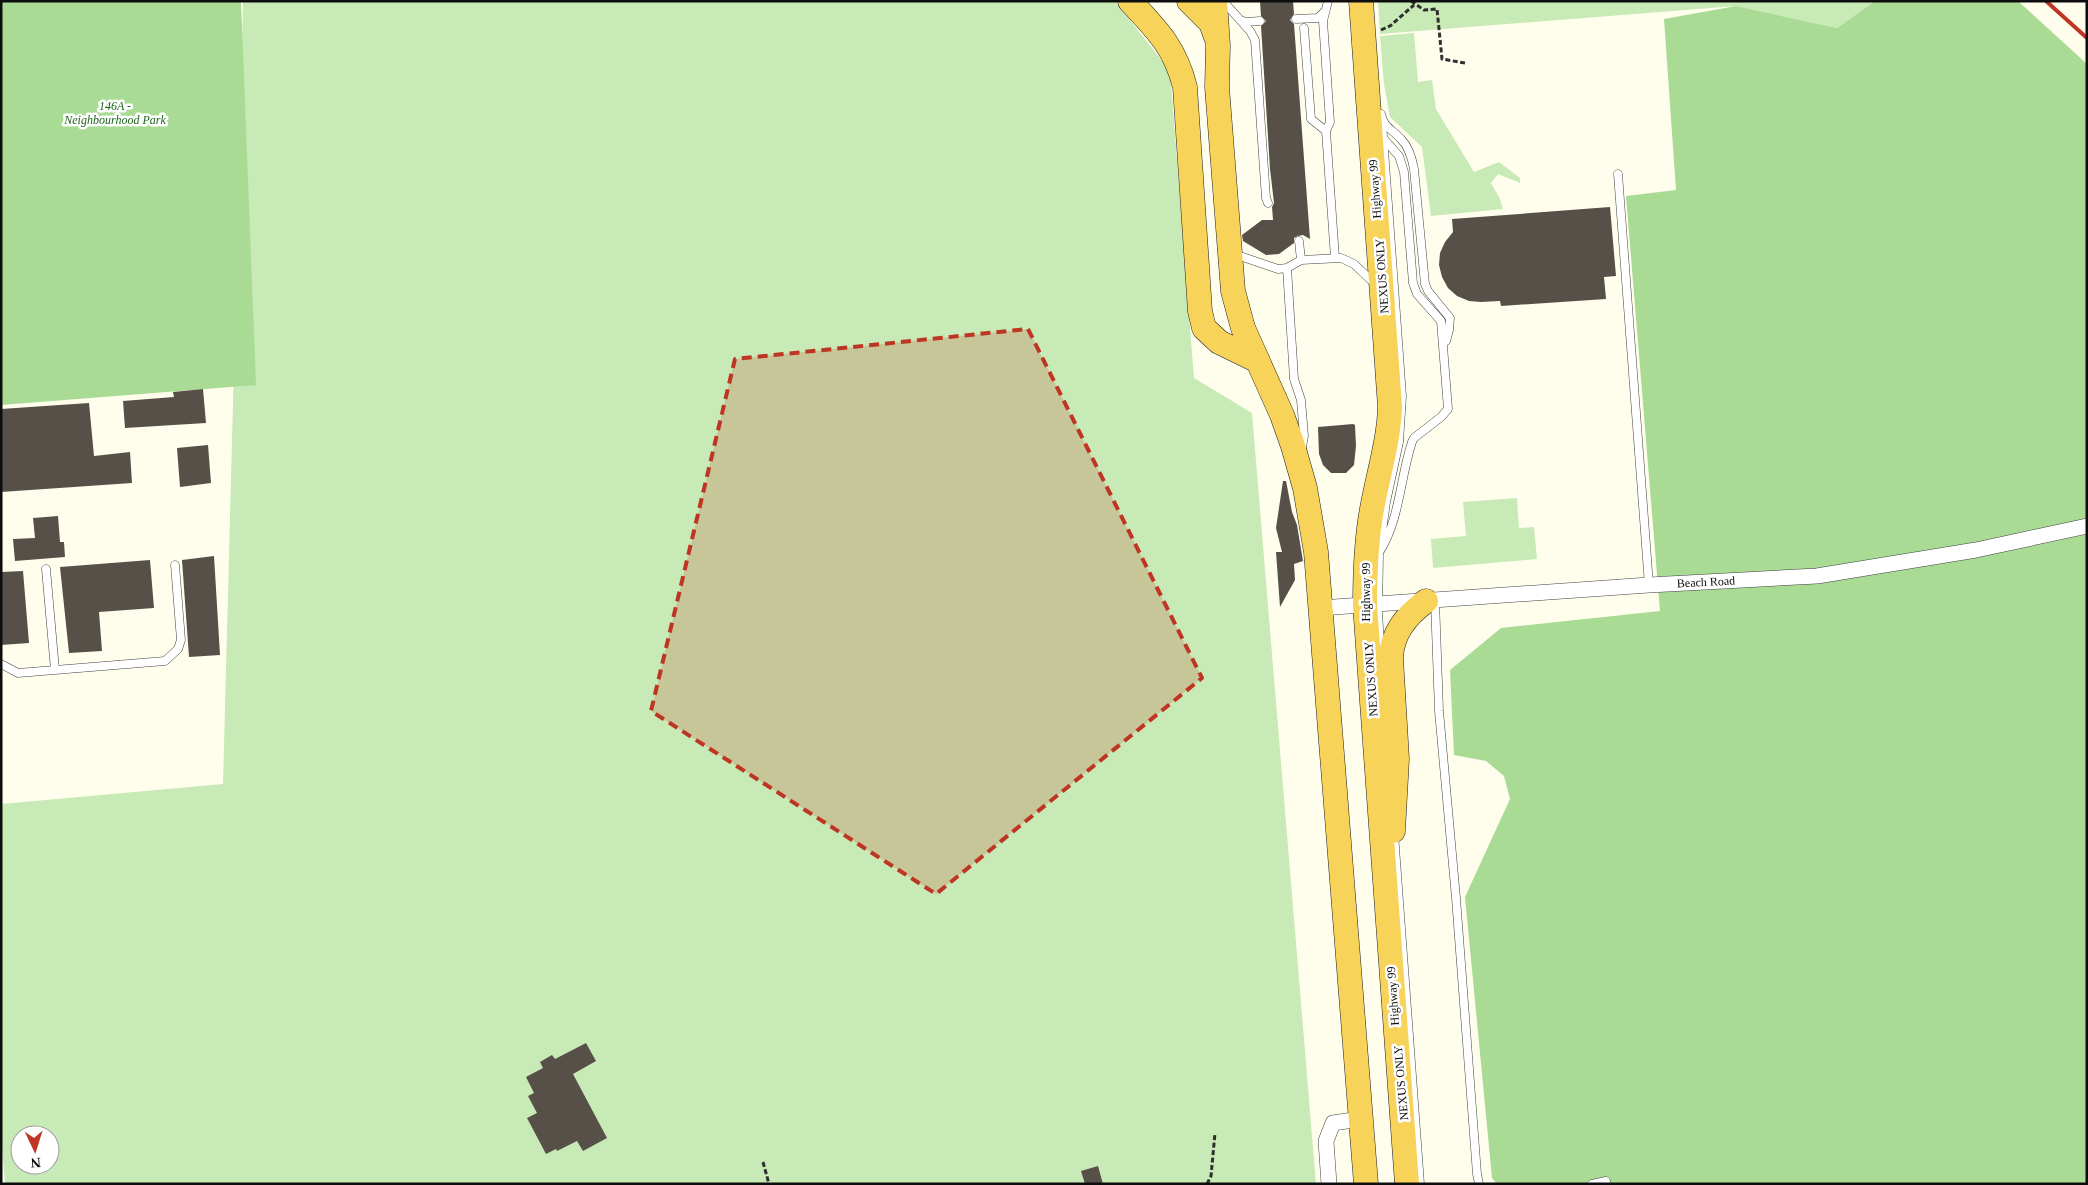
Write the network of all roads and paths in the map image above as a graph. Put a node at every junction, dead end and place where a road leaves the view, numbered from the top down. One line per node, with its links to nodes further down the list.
1 (1130, 1): 28 (highway)
2 (1189, 1): 10 (highway)
3 (1204, 1): 10 (lane)
4 (1328, 1): 9 (lane)
5 (1361, 1): 17 (highway, Highway 99)
6 (1373, 1): 17 (highway)
7 (1411, 1): 8 (path)
8 (1414, 5): 15 (path); 16 (path)
9 (1324, 12): 11 (lane); 18 (lane)
10 (1218, 17): 12 (lane); 22 (highway)
11 (1296, 19)
12 (1240, 20): 13 (lane); 20 (lane)
13 (1260, 21)
14 (1304, 28): 18 (lane)
15 (1381, 30)
16 (1465, 64)
17 (1379, 120): 26 (highway, Highway 99); 27 (lane); 31 (lane, NEXUS ONLY); 31 (lane)
18 (1326, 131): 23 (lane)
19 (1618, 174): 34 (lane)
20 (1268, 203)
21 (1299, 241): 24 (lane)
22 (1228, 246): 25 (lane); 28 (highway)
23 (1335, 258): 24 (lane); 26 (lane)
24 (1301, 260): 25 (lane)
25 (1286, 268): 29 (lane)
26 (1383, 303): 35 (highway, Highway 99)
27 (1446, 341)
28 (1258, 361): 29 (highway)
29 (1300, 467): 37 (highway)
30 (2087, 526): 34 (street, Beach Road)
31 (1378, 554): 35 (lane); 35 (lane, NEXUS ONLY)
32 (174, 565): 40 (lane)
33 (46, 569): 40 (lane)
34 (1649, 585): 36 (street, Beach Road)
35 (1369, 597): 36 (street, Beach Road); 37 (street, Beach Road); 38 (lane, NEXUS ONLY); 43 (highway, Highway 99)
36 (1430, 601): 42 (highway); 54 (lane)
37 (1320, 608): 44 (highway)
38 (1381, 662)
39 (1, 664): 40 (lane)
40 (55, 670)
41 (1388, 750): 42 (lane, NEXUS ONLY)
42 (1394, 828): 43 (highway); 53 (lane, NEXUS ONLY)
43 (1388, 930): 52 (highway, Highway 99)
44 (1360, 1119): 50 (street); 51 (highway)
45 (1215, 1133): 49 (path)
46 (763, 1162): 48 (path)
47 (1606, 1181): 55 (lane)
48 (769, 1184)
49 (1207, 1184)
50 (1329, 1184)
51 (1366, 1184)
52 (1407, 1184)
53 (1420, 1184)
54 (1479, 1184)
55 (1592, 1184)

